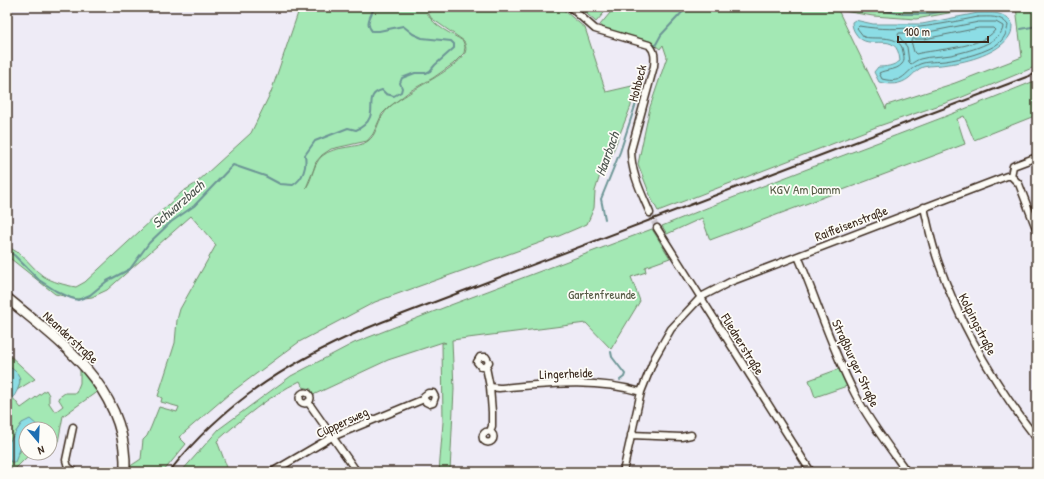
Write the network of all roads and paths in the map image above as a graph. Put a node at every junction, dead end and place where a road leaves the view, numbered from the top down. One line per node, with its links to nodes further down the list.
1 (570, 7): 5 (street, Hohbeck)
2 (1037, 157): 3 (street)
3 (1011, 176): 4 (street, Raiffeisenstraße); 7 (street)
4 (924, 207): 8 (street, Raiffeisenstraße); 21 (street, Kolpingstraße)
5 (650, 213)
6 (657, 228): 9 (street, Fliednerstraße)
7 (1037, 231)
8 (798, 256): 9 (street, Raiffeisenstraße); 28 (street, Straßburger Straße)
9 (701, 297): 13 (street, Raiffeisenstraße); 27 (street, Fliednerstraße)
10 (7, 298): 23 (street, Neanderstraße)
11 (486, 367): 12 (street)
12 (490, 387): 13 (street, Lingerheide); 17 (street)
13 (642, 392): 18 (street, Raiffeisenstraße)
14 (424, 399): 20 (street, Cüppersweg)
15 (308, 402): 20 (street)
16 (73, 427): 22 (street)
17 (490, 432)
18 (631, 435): 19 (street); 26 (street, Raiffeisenstraße)
19 (691, 435)
20 (332, 437): 24 (street, Cüppersweg); 25 (street)
21 (1037, 439)
22 (75, 472)
23 (125, 472)
24 (272, 472)
25 (357, 472)
26 (623, 472)
27 (811, 472)
28 (907, 472)

